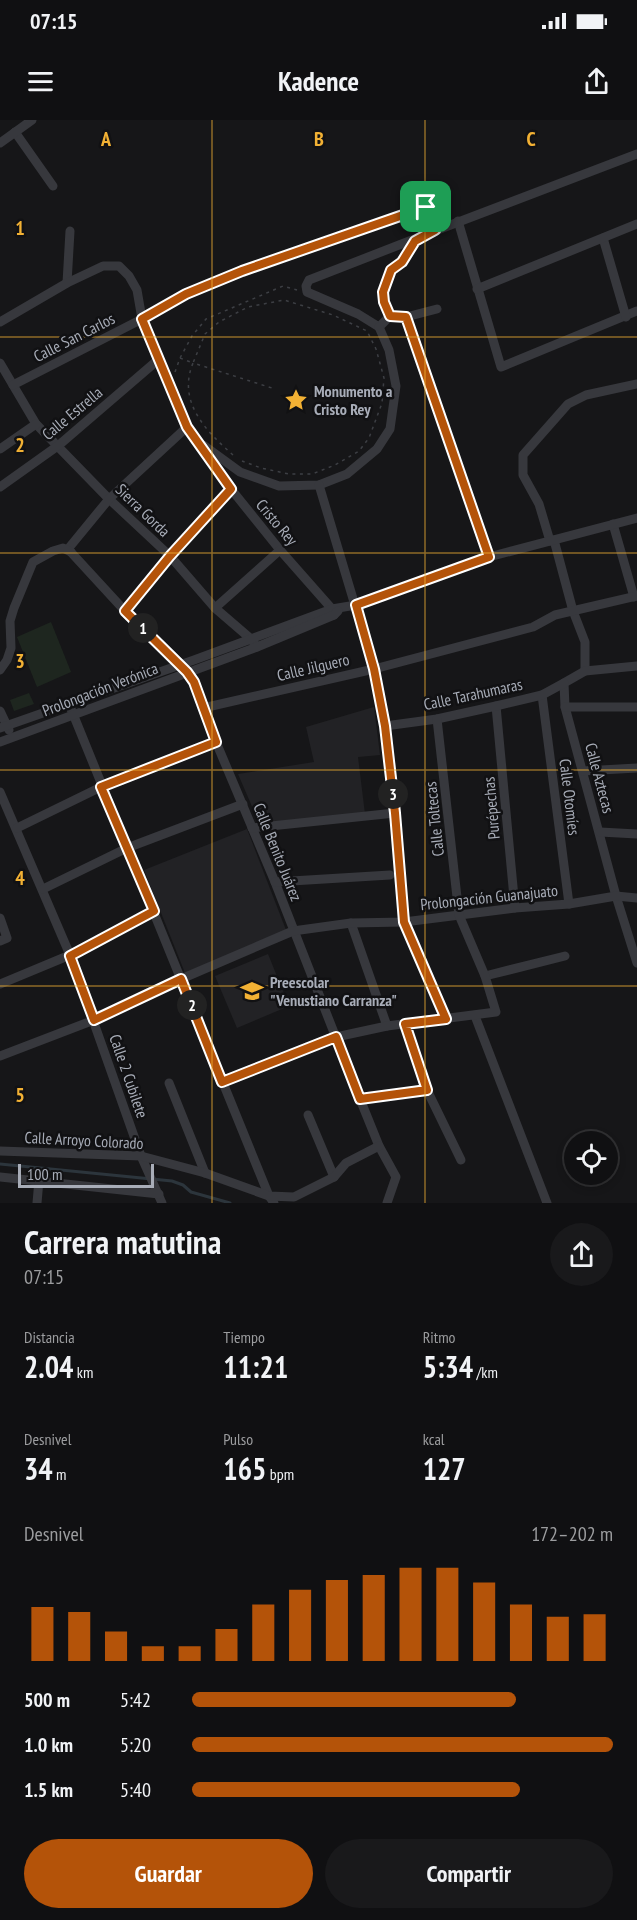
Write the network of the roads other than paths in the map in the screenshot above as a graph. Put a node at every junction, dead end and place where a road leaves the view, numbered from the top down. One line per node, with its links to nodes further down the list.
1 (32, 120): 2 (street)
2 (15, 132): 3 (street); 5 (street)
3 (0, 143)
4 (637, 154): 6 (street)
5 (53, 186)
6 (458, 221): 8 (street); 13 (street)
7 (637, 224): 11 (street)
8 (435, 230): 10 (street); 19 (street, Calle San Carlos)
9 (70, 231): 12 (street)
10 (419, 237): 16 (street); 21 (street)
11 (603, 238): 13 (street); 18 (street)
12 (67, 283): 19 (street, Cristo Rey); 20 (street)
13 (477, 289): 18 (street)
14 (437, 309): 17 (street)
15 (637, 311): 18 (street)
16 (390, 316): 17 (street); 21 (street)
17 (406, 317): 41 (street)
18 (626, 317)
19 (142, 319): 22 (street, Cristo Rey); 25 (street, Calle San Carlos)
20 (0, 322)
21 (380, 327): 31 (street)
22 (159, 359): 27 (street, Cristo Rey); 29 (street, Calle Estrella)
23 (0, 363): 25 (street, Sierra Gorda)
24 (637, 384): 37 (street)
25 (13, 386): 26 (street, Sierra Gorda)
26 (36, 424): 29 (street, Sierra Gorda); 30 (street)
27 (187, 427): 28 (street, Cristo Rey); 34 (street)
28 (198, 442): 31 (street); 33 (street, Cristo Rey)
29 (59, 446): 32 (street, Calle Estrella); 34 (street, Sierra Gorda)
30 (0, 449)
31 (320, 485): 43 (street)
32 (0, 486)
33 (231, 489): 38 (street, Cristo Rey); 40 (street)
34 (109, 499): 39 (street); 40 (street, Sierra Gorda)
35 (637, 518): 36 (street, Prolongación Verónica)
36 (613, 524): 37 (street, Prolongación Verónica); 42 (street)
37 (552, 540): 41 (street, Prolongación Verónica); 46 (street)
38 (280, 550): 44 (street); 47 (street, Cristo Rey)
39 (70, 551): 45 (street, Calle Benito Juárez); 52 (street)
40 (170, 556): 44 (street, Sierra Gorda); 45 (street)
41 (489, 557): 43 (street, Prolongación Verónica)
42 (636, 596): 46 (street)
43 (356, 605): 47 (street, Prolongación Verónica); 51 (street)
44 (215, 608): 48 (street, Sierra Gorda)
45 (125, 611): 50 (street, Calle Benito Juárez)
46 (573, 611): 51 (street, Calle Jilguero); 53 (street)
47 (333, 612): 48 (street, Prolongación Verónica)
48 (254, 643): 50 (street, Prolongación Verónica)
49 (637, 666): 53 (street)
50 (184, 668): 56 (street, Prolongación Verónica); 60 (street, Calle Benito Juárez); 62 (street, Prolongación Verónica)
51 (374, 669): 60 (street, Calle Jilguero); 65 (street)
52 (0, 670)
53 (585, 671): 54 (street)
54 (564, 682): 55 (street, Calle Tarahumaras); 58 (street, Calle Aztecas)
55 (542, 694): 57 (street, Calle Tarahumaras); 85 (street, Calle Otomíes)
56 (69, 704): 62 (street); 64 (street, Prolongación Verónica)
57 (496, 706): 63 (street, Calle Tarahumaras); 86 (street, Purépechas)
58 (565, 707): 59 (street); 70 (street, Calle Aztecas)
59 (637, 707)
60 (203, 708): 68 (street, Calle Benito Juárez)
61 (0, 711): 64 (street)
62 (73, 715): 66 (street, Prolongación Verónica); 71 (street)
63 (437, 719): 65 (street, Calle Tarahumaras); 88 (street, Calle Toltecas)
64 (4, 726): 66 (street)
65 (385, 726): 74 (street)
66 (13, 738): 67 (street, Prolongación Verónica)
67 (0, 742)
68 (216, 742): 71 (street); 73 (street, Calle Benito Juárez)
69 (637, 768): 70 (street)
70 (583, 771): 77 (street, Calle Aztecas)
71 (101, 787): 75 (street); 79 (street)
72 (0, 792): 75 (street, Calle 2 Cubilete)
73 (243, 804): 76 (street, Calle Benito Juárez); 79 (street)
74 (395, 813): 76 (street); 90 (street)
75 (17, 828): 82 (street, Calle 2 Cubilete)
76 (252, 828): 81 (street, Calle Benito Juárez)
77 (600, 832): 78 (street); 83 (street, Calle Aztecas)
78 (637, 834)
79 (127, 848): 82 (street); 87 (street)
80 (390, 875): 81 (street)
81 (274, 882): 92 (street, Calle Benito Juárez)
82 (43, 889): 94 (street, Calle 2 Cubilete)
83 (616, 896): 84 (street, Prolongación Guanajuato); 85 (street, Prolongación Guanajuato); 96 (street, Calle Aztecas)
84 (637, 898)
85 (569, 903): 86 (street, Prolongación Guanajuato)
86 (516, 908): 88 (street, Prolongación Guanajuato)
87 (154, 911): 94 (street); 98 (street)
88 (459, 915): 90 (street, Prolongación Guanajuato); 97 (street, Calle Toltecas)
89 (0, 918): 93 (street)
90 (404, 922): 91 (street, Prolongación Guanajuato); 101 (street)
91 (351, 923): 92 (street, Prolongación Guanajuato); 104 (street)
92 (293, 931): 98 (street, Prolongación Guanajuato); 105 (street, Calle Benito Juárez)
93 (4, 939)
94 (70, 956): 99 (street); 102 (street, Calle 2 Cubilete)
95 (565, 956): 97 (street)
96 (637, 963)
97 (485, 976): 100 (street, Calle Toltecas)
98 (181, 979): 102 (street, Prolongación Guanajuato); 107 (street)
99 (0, 984)
100 (475, 1016): 101 (street); 124 (street)
101 (446, 1019): 103 (street)
102 (94, 1020): 106 (street, Prolongación Guanajuato); 114 (street, Calle 2 Cubilete)
103 (405, 1024): 104 (street); 109 (street)
104 (387, 1026): 105 (street)
105 (336, 1037): 107 (street); 110 (street, Calle Benito Juárez)
106 (0, 1056)
107 (222, 1082): 121 (street)
108 (169, 1083): 116 (street)
109 (427, 1090): 110 (street); 115 (street)
110 (360, 1099): 112 (street, Calle Benito Juárez)
111 (308, 1115): 118 (street)
112 (379, 1146): 118 (street); 123 (street, Calle Benito Juárez)
113 (0, 1151): 114 (street, Calle Arroyo Colorado)
114 (141, 1156): 116 (street, Calle Arroyo Colorado); 120 (street, Calle 2 Cubilete)
115 (461, 1160)
116 (205, 1173): 121 (street, Calle Arroyo Colorado)
117 (0, 1177): 119 (street)
118 (334, 1177): 121 (street)
119 (39, 1180): 120 (street); 122 (street)
120 (158, 1194)
121 (272, 1200)
122 (37, 1203)
123 (387, 1203)
124 (547, 1203)

